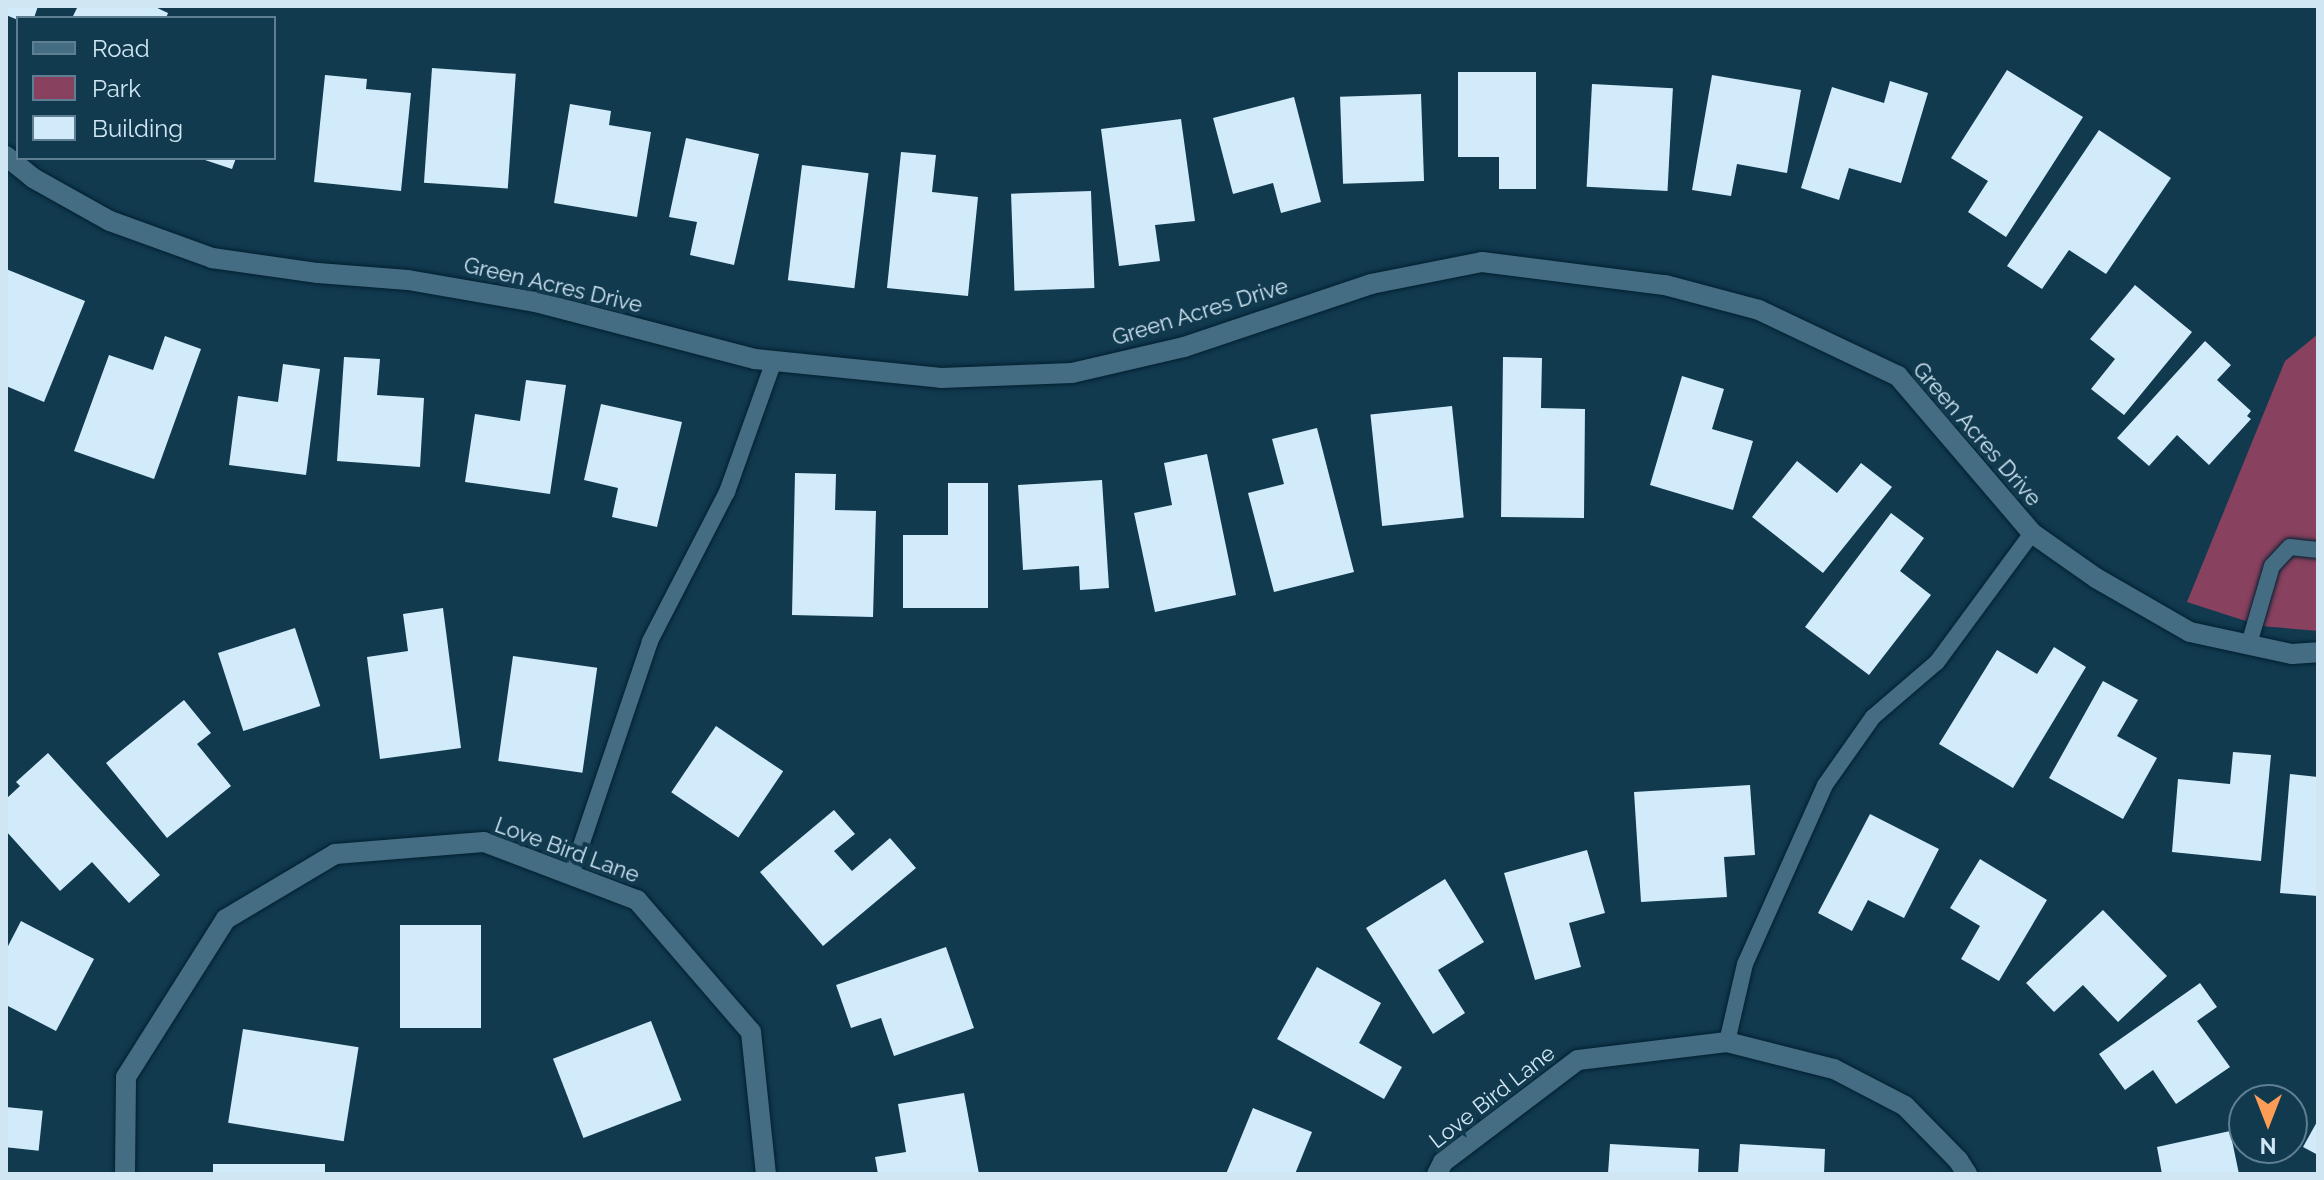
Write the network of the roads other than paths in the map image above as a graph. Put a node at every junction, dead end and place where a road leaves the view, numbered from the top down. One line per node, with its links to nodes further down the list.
1 (6, 156): 2 (street, Green Acres Drive)
2 (774, 361): 3 (street, Green Acres Drive); 7 (lane)
3 (2032, 533): 5 (street, Green Acres Drive); 8 (lane)
4 (2318, 550): 5 (lane)
5 (2249, 644): 6 (street, Green Acres Drive)
6 (2318, 652)
7 (571, 875): 9 (street, Love Bird Lane); 10 (street, Love Bird Lane)
8 (1727, 1042): 11 (street, Love Bird Lane); 12 (street, Love Bird Lane)
9 (125, 1174)
10 (766, 1174)
11 (1437, 1174)
12 (1967, 1174)

